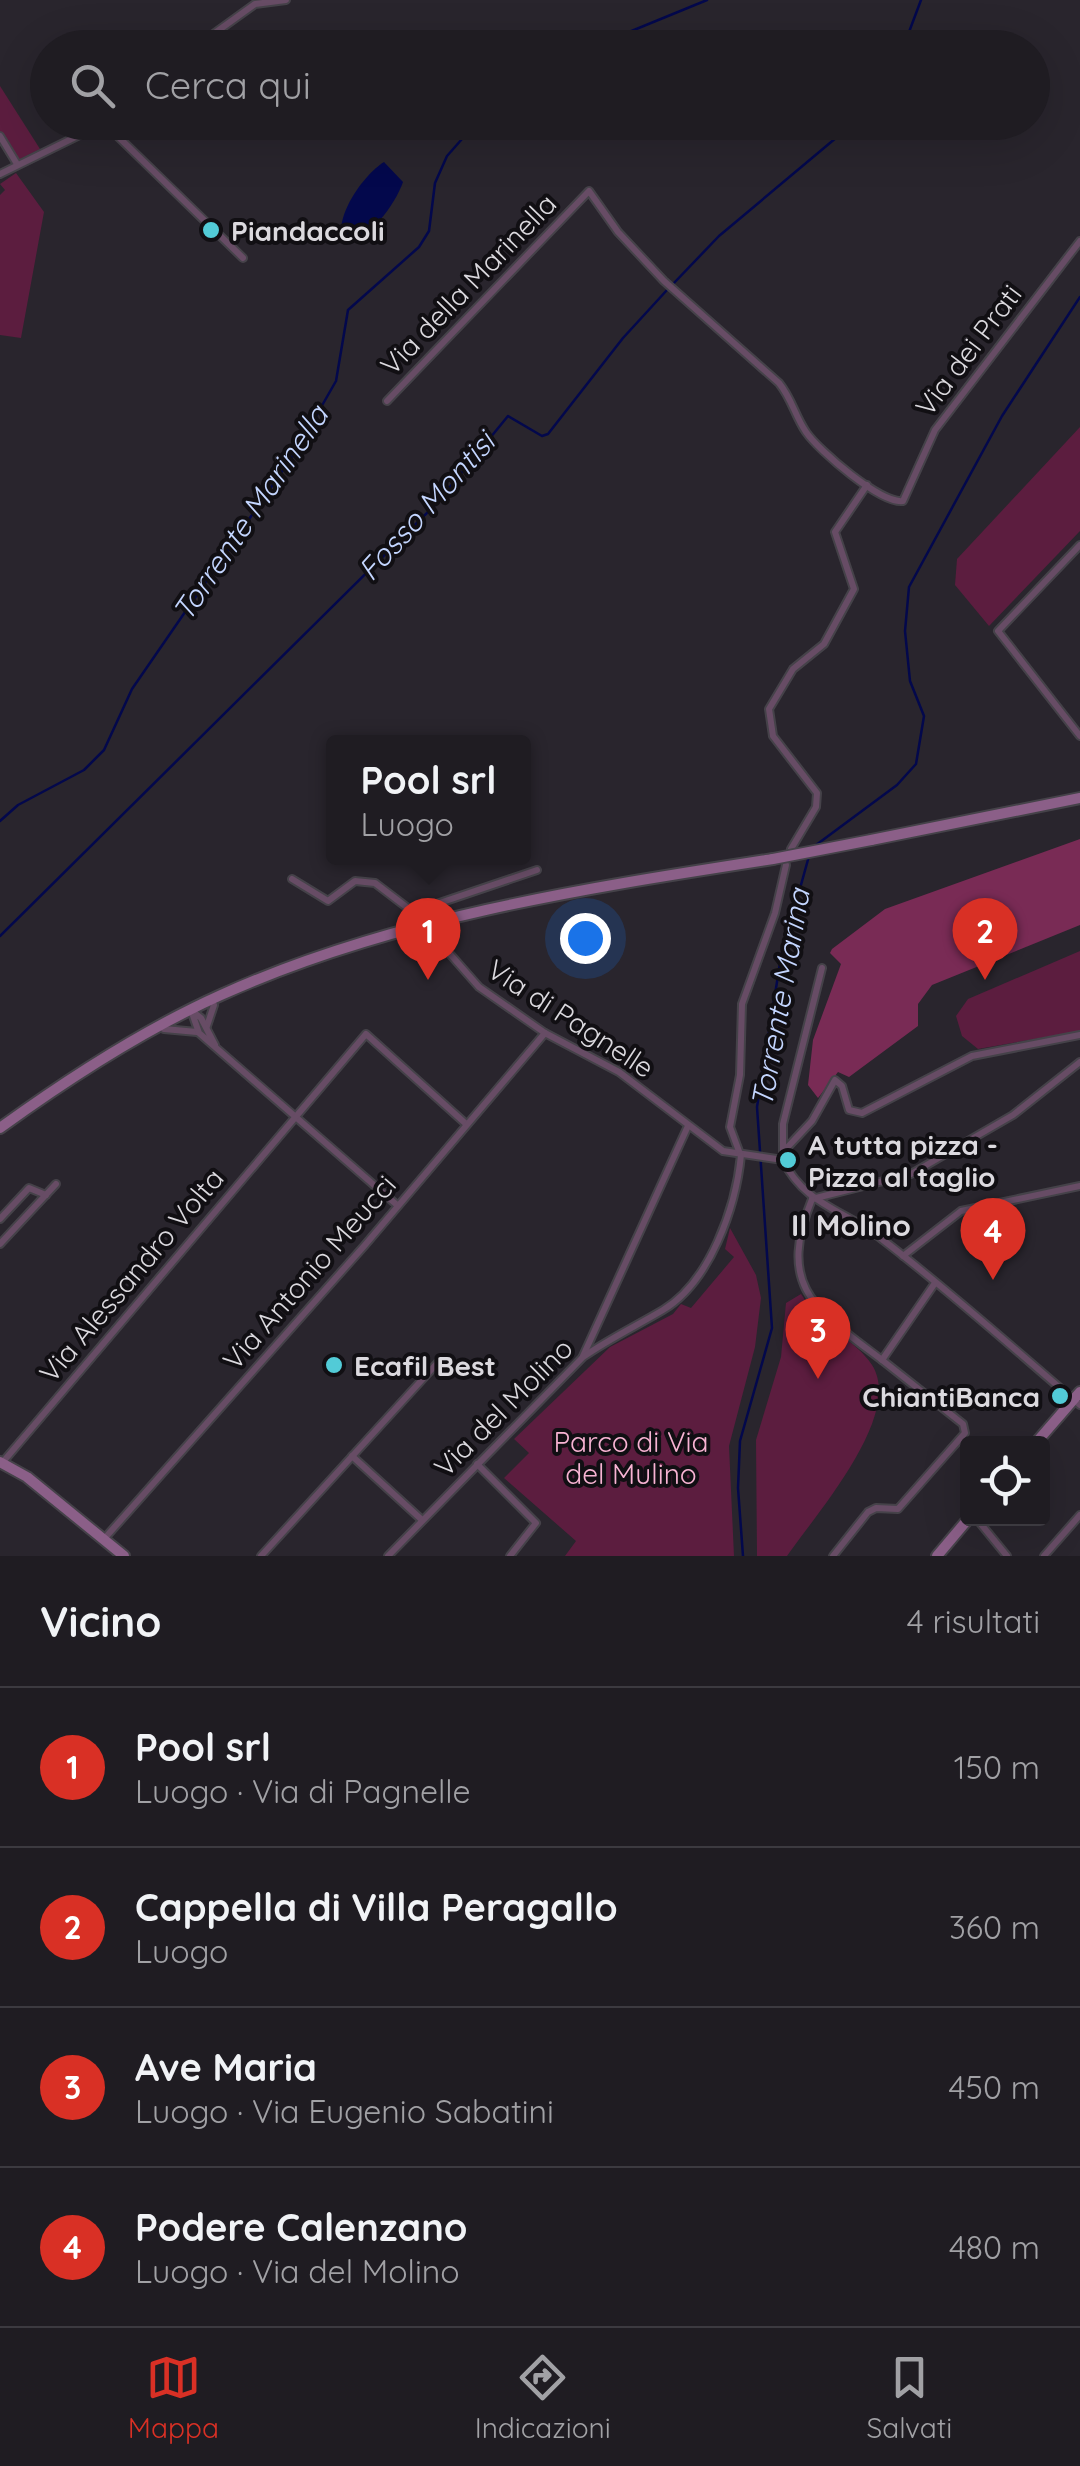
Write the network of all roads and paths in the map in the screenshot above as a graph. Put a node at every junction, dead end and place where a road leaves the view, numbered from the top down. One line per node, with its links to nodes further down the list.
1 (286, 0): 2 (street)
2 (219, 30)
3 (0, 136): 6 (street)
4 (68, 140): 6 (street)
5 (122, 140): 9 (street)
6 (16, 164): 7 (street)
7 (0, 174)
8 (1080, 241): 11 (street, Via dei Prati)
9 (243, 258)
10 (388, 401): 11 (street, Via della Marinella)
11 (866, 485): 15 (street)
12 (1080, 545): 13 (street)
13 (1080, 736)
14 (1080, 798): 20 (main road, bridge)
15 (791, 849)
16 (786, 866): 35 (street)
17 (537, 870): 19 (street)
18 (292, 879): 19 (street, Via di Pagnelle)
19 (414, 912): 20 (street, Via di Pagnelle)
20 (426, 924): 22 (main road); 27 (street, Via di Pagnelle)
21 (822, 968): 36 (street)
22 (251, 984): 23 (main road); 24 (main road)
23 (214, 1004): 24 (main road); 26 (street)
24 (193, 1013): 25 (main road); 26 (street); 29 (main road)
25 (164, 1029): 26 (street); 29 (main road)
26 (203, 1030): 31 (street)
27 (545, 1033): 32 (street, Via Antonio Meucci); 33 (street, Via di Pagnelle)
28 (1080, 1035): 36 (street)
29 (134, 1042): 34 (main road)
30 (1080, 1062): 40 (street)
31 (296, 1116): 32 (street, Via Alessandro Volta); 41 (street); 52 (street, Via Alessandro Volta)
32 (465, 1123): 41 (street, Via Antonio Meucci)
33 (688, 1126): 35 (street, Via di Pagnelle); 46 (street)
34 (0, 1128)
35 (744, 1156): 36 (street); 46 (street, Via del Molino)
36 (781, 1157): 40 (street)
37 (56, 1184): 39 (street)
38 (1080, 1186): 44 (street)
39 (46, 1195): 42 (street); 43 (street)
40 (812, 1199): 44 (street); 48 (street)
41 (397, 1204): 58 (street, Via Antonio Meucci)
42 (0, 1219)
43 (0, 1243)
44 (903, 1256): 45 (street)
45 (935, 1282): 48 (street); 49 (street)
46 (583, 1357): 53 (street, Via del Molino)
47 (441, 1359): 51 (street)
48 (882, 1360): 63 (street)
49 (1078, 1399): 50 (main road)
50 (1043, 1436)
51 (352, 1456): 55 (street); 60 (street)
52 (1, 1462): 58 (main road)
53 (476, 1464): 55 (street, Via del Molino); 62 (street)
54 (1080, 1515): 66 (street)
55 (422, 1520): 61 (street, Via del Molino)
56 (964, 1526): 64 (main road)
57 (980, 1526): 65 (street)
58 (104, 1538): 59 (main road)
59 (124, 1556)
60 (261, 1556)
61 (388, 1556)
62 (510, 1556)
63 (833, 1556)
64 (936, 1556)
65 (1008, 1556)
66 (1044, 1556)

